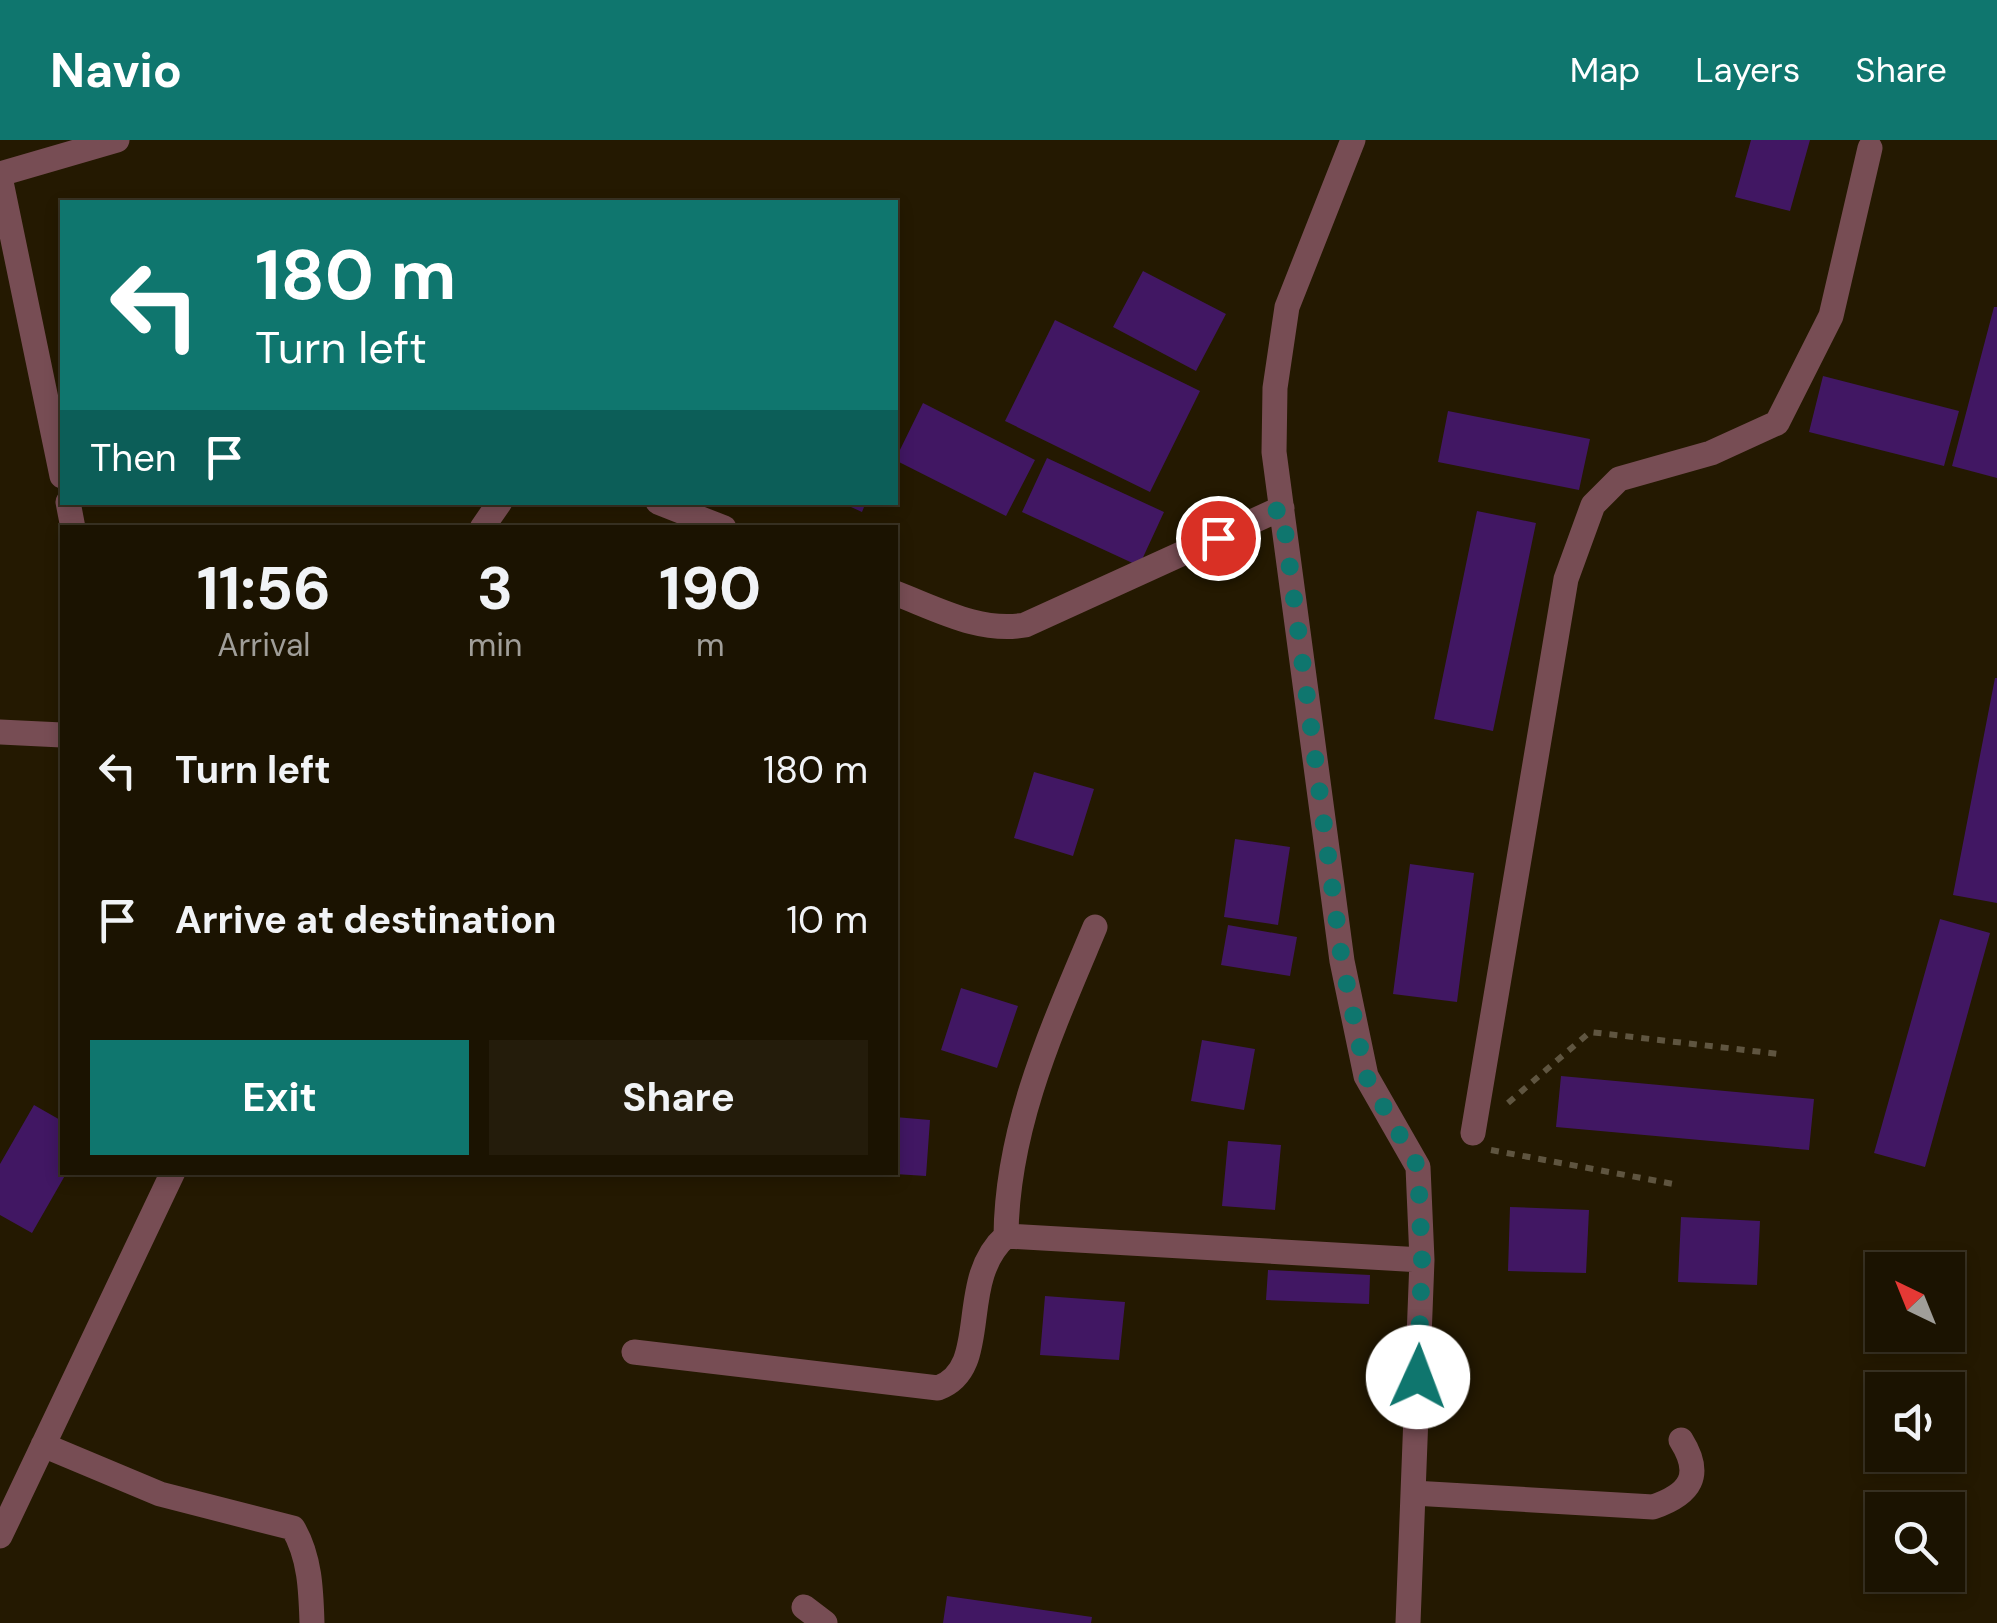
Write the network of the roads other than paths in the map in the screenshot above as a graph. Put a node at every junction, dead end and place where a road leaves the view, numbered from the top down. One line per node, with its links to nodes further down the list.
1 (117, 140): 4 (street)
2 (1353, 140): 7 (street)
3 (1870, 148): 13 (street)
4 (0, 176): 5 (street)
5 (60, 466)
6 (666, 505): 8 (street)
7 (1282, 508): 9 (street); 16 (street)
8 (716, 525)
9 (898, 594)
10 (0, 732): 11 (street)
11 (60, 735)
12 (1094, 927): 15 (street)
13 (1473, 1134)
14 (172, 1175): 19 (street)
15 (1006, 1236): 16 (street); 17 (street)
16 (1422, 1260): 20 (street)
17 (634, 1352)
18 (1682, 1440): 20 (street)
19 (43, 1445): 21 (street); 23 (street)
20 (1414, 1493): 25 (street)
21 (0, 1536)
22 (804, 1607): 24 (street)
23 (312, 1623)
24 (824, 1623)
25 (1408, 1623)

